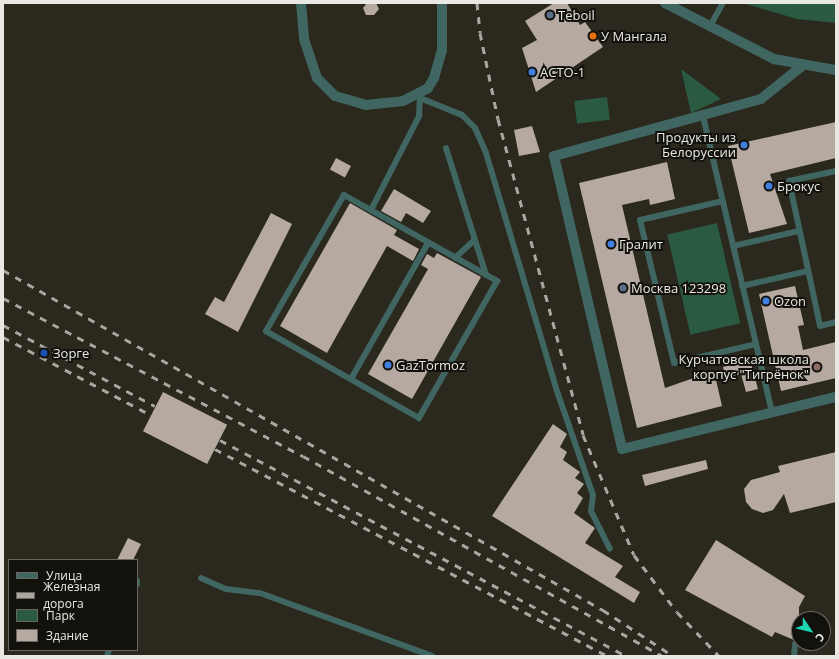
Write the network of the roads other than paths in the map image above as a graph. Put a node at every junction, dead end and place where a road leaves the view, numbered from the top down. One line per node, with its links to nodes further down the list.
1 (301, 3): 8 (street)
2 (442, 3): 8 (street)
3 (665, 3): 5 (street)
4 (723, 3): 5 (lane)
5 (709, 28): 6 (street)
6 (802, 66): 7 (street); 9 (street)
7 (836, 70)
8 (420, 96): 13 (lane); 27 (lane)
9 (703, 116): 12 (lane); 26 (street)
10 (446, 148): 15 (lane)
11 (836, 171): 14 (lane)
12 (722, 201): 17 (lane); 23 (lane)
13 (371, 210): 16 (lane); 24 (lane)
14 (799, 231): 17 (lane); 19 (lane)
15 (473, 241): 18 (lane); 20 (lane)
16 (428, 243): 18 (lane); 24 (lane)
17 (733, 246): 21 (lane)
18 (455, 258): 20 (lane)
19 (808, 271): 21 (lane); 22 (lane)
20 (486, 275): 24 (lane)
21 (742, 286): 23 (lane)
22 (836, 322)
23 (756, 344): 26 (lane)
24 (351, 379)
25 (836, 398): 26 (street)
26 (772, 413)
27 (610, 549)
28 (201, 578): 29 (lane)
29 (432, 656)

